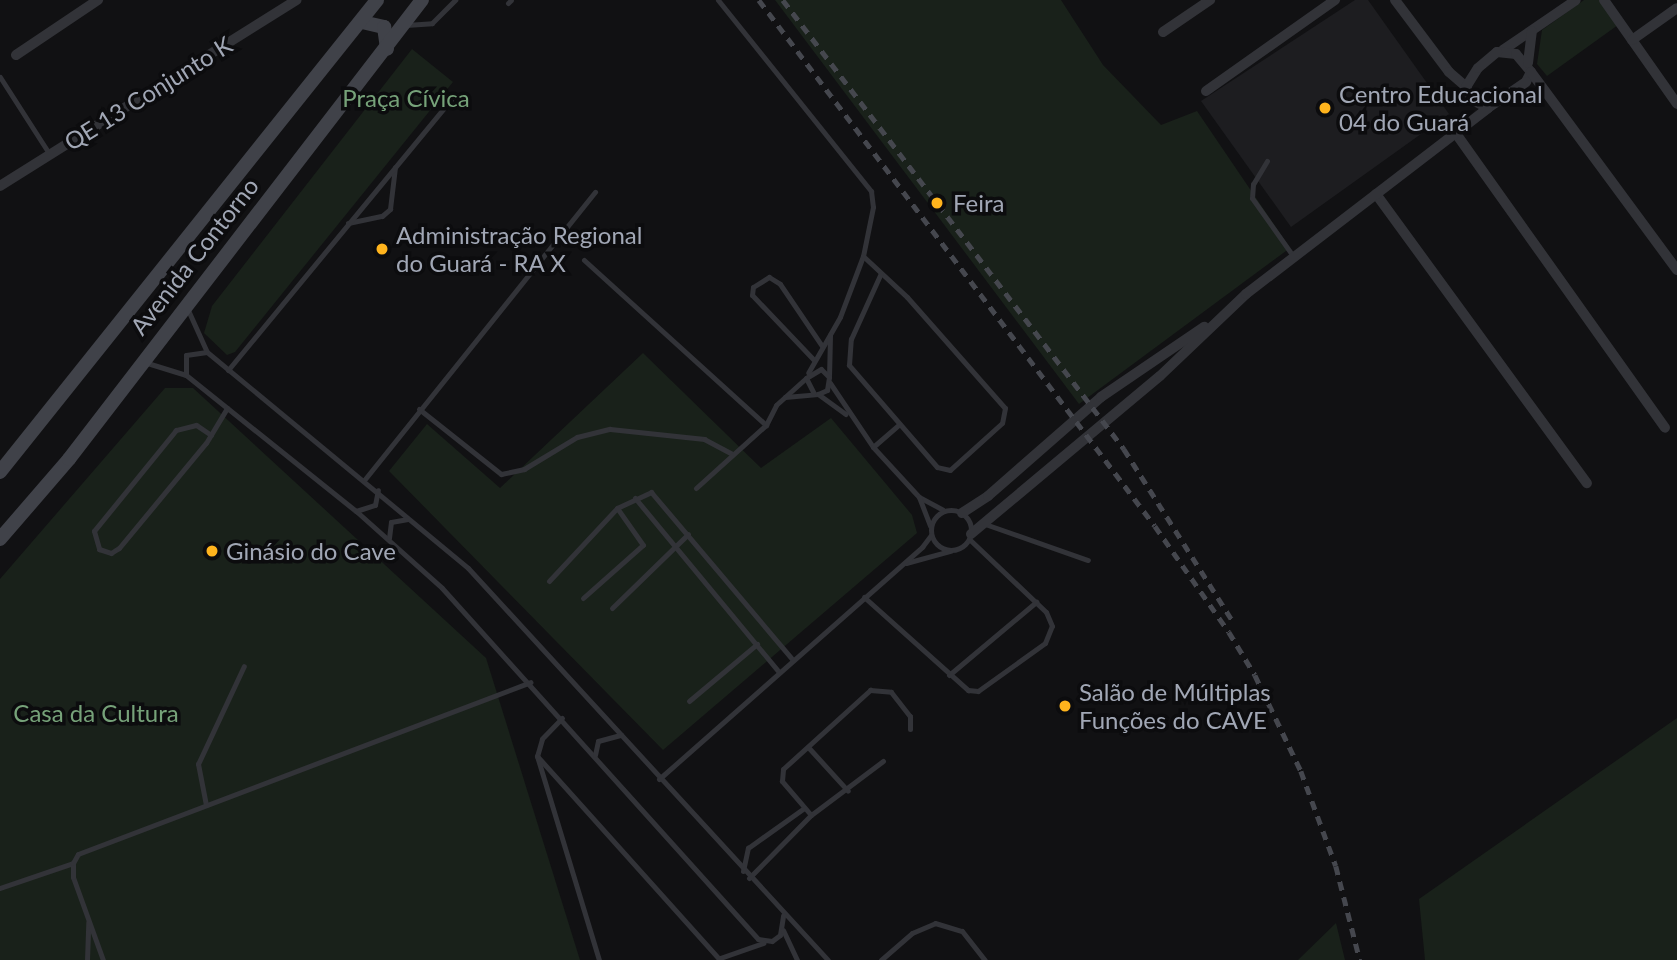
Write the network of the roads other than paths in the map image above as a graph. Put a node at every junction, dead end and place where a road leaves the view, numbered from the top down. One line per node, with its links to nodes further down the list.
1 (97, 0): 20 (street)
2 (296, 0): 29 (street, QE 13 Conjunto K)
3 (377, 0): 13 (main road, Avenida Contorno)
4 (422, 0): 14 (main road, Avenida Contorno)
5 (456, 0): 14 (lane)
6 (718, 0): 36 (lane)
7 (1210, 0): 16 (street)
8 (1335, 0): 24 (street)
9 (1395, 0): 23 (street)
10 (1576, 0): 15 (street)
11 (1604, 0): 17 (street)
12 (1677, 8): 17 (street)
13 (362, 22): 18 (main road); 63 (main road, Avenida Contorno)
14 (406, 25): 18 (main road, Avenida Contorno)
15 (1532, 31): 19 (street); 21 (street)
16 (1163, 32)
17 (1632, 40): 26 (street)
18 (387, 49): 41 (main road, Avenida Contorno)
19 (1503, 50): 21 (street); 23 (street)
20 (16, 55)
21 (1530, 67): 27 (street); 39 (street)
22 (0, 77): 29 (lane)
23 (1466, 87): 27 (street)
24 (1206, 91)
25 (451, 99): 31 (lane)
26 (1677, 104)
27 (1488, 108): 28 (street)
28 (1457, 135): 34 (street); 59 (street)
29 (50, 155): 32 (street, QE 13 Conjunto K)
30 (1267, 161): 37 (lane)
31 (396, 165): 35 (lane); 35 (lane)
32 (0, 187)
33 (594, 192): 55 (lane)
34 (1376, 194): 37 (street); 65 (street)
35 (348, 223): 48 (lane)
36 (863, 256): 40 (lane); 43 (lane)
37 (1293, 256): 42 (street)
38 (584, 260): 58 (lane)
39 (1677, 270)
40 (881, 273): 57 (lane); 57 (lane)
41 (186, 304): 45 (lane); 47 (main road, Avenida Contorno)
42 (1227, 311): 73 (street); 75 (street)
43 (830, 335): 44 (lane); 51 (lane)
44 (822, 346): 46 (lane); 46 (lane)
45 (207, 352): 48 (lane); 49 (lane)
46 (813, 359): 50 (lane)
47 (141, 361): 49 (lane); 80 (main road, Avenida Contorno)
48 (228, 370): 64 (lane)
49 (186, 375): 54 (lane)
50 (807, 376): 51 (lane); 52 (lane); 53 (lane)
51 (830, 380): 52 (lane); 56 (lane)
52 (816, 393): 53 (lane); 56 (lane)
53 (783, 397): 58 (lane)
54 (227, 408): 60 (lane); 72 (lane)
55 (419, 409): 62 (lane); 64 (lane)
56 (848, 416): 61 (lane)
57 (899, 424): 61 (lane)
58 (766, 425): 62 (lane)
59 (1665, 428)
60 (211, 435): 60 (lane)
61 (873, 447): 68 (lane)
62 (732, 454): 66 (lane)
63 (0, 472)
64 (365, 479): 67 (lane)
65 (1587, 483)
66 (696, 488)
67 (377, 490): 72 (lane); 74 (lane)
68 (919, 497): 71 (lane); 76 (lane)
69 (635, 499): 70 (lane); 77 (lane); 82 (lane)
70 (617, 508): 86 (lane); 88 (lane)
71 (943, 510): 73 (lane); 76 (lane)
72 (356, 511): 81 (lane)
73 (962, 513): 79 (lane)
74 (411, 520): 81 (lane); 102 (lane)
75 (983, 524): 79 (street); 84 (lane)
76 (930, 526): 78 (lane)
77 (688, 534): 82 (lane); 89 (lane)
78 (931, 535): 83 (lane); 85 (lane)
79 (970, 536): 83 (lane); 90 (lane)
80 (0, 539)
81 (389, 540): 98 (lane)
82 (676, 546): 91 (lane); 92 (lane)
83 (950, 551): 85 (lane)
84 (1088, 560)
85 (903, 564): 87 (lane)
86 (549, 581)
87 (864, 597): 94 (lane); 97 (lane)
88 (583, 598)
89 (742, 601): 92 (lane); 94 (lane)
90 (1036, 602): 97 (lane); 97 (lane)
91 (612, 608)
92 (729, 611): 93 (lane)
93 (757, 644): 96 (lane); 99 (lane)
94 (793, 660): 96 (lane)
95 (244, 666): 109 (lane)
96 (779, 673): 107 (lane)
97 (949, 675)
98 (530, 682): 100 (lane); 109 (lane)
99 (689, 701)
100 (562, 718): 104 (lane); 105 (lane)
101 (910, 729): 103 (lane)
102 (621, 735): 105 (lane); 107 (lane)
103 (808, 747): 108 (lane); 110 (lane)
104 (537, 756): 120 (lane); 123 (lane)
105 (595, 756): 119 (lane)
106 (883, 761): 108 (lane)
107 (660, 779): 113 (lane)
108 (848, 790): 111 (lane)
109 (206, 805): 112 (lane)
110 (804, 808): 111 (lane); 113 (lane)
111 (811, 815): 114 (lane)
112 (73, 863): 115 (lane); 117 (lane)
113 (743, 871): 114 (lane)
114 (749, 878): 116 (lane)
115 (0, 888)
116 (783, 915): 118 (lane); 125 (lane)
117 (88, 918): 121 (lane); 122 (lane)
118 (783, 930): 119 (lane); 124 (lane)
119 (764, 942): 120 (lane)
120 (720, 959)
121 (87, 960)
122 (103, 960)
123 (599, 960)
124 (797, 960)
125 (828, 960)
126 (881, 960): 127 (lane)
127 (985, 960)

